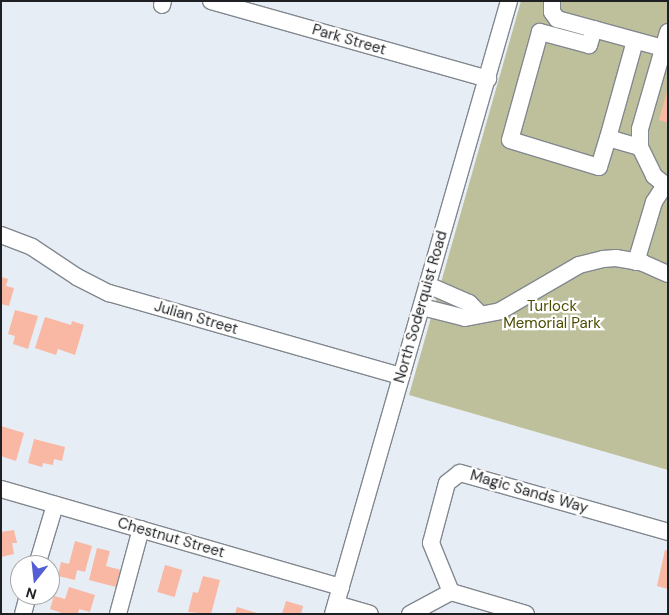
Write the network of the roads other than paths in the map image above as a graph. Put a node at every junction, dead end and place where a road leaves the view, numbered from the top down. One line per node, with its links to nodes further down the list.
1 (211, 1): 8 (street, Park Street)
2 (509, 1): 8 (street, North Soderquist Road)
3 (552, 1): 4 (street)
4 (594, 29): 6 (street); 9 (street)
5 (668, 32): 7 (street)
6 (636, 41): 7 (street); 9 (street)
7 (663, 48): 10 (street)
8 (488, 79): 15 (street, North Soderquist Road)
9 (608, 138): 10 (street)
10 (640, 147): 11 (street)
11 (666, 186): 13 (street)
12 (1, 235): 18 (street, Julian Street)
13 (636, 262): 14 (street); 17 (street)
14 (668, 274)
15 (428, 284): 16 (street, North Soderquist Road); 17 (street)
16 (422, 307): 17 (street); 18 (street, North Soderquist Road)
17 (480, 314)
18 (401, 376): 24 (street, North Soderquist Road)
19 (1, 489): 20 (street, Chestnut Street)
20 (55, 505): 21 (street, Chestnut Street); 23 (street)
21 (141, 530): 24 (street, Chestnut Street); 27 (street)
22 (668, 532): 25 (street, Magic Sands Way)
23 (40, 555)
24 (341, 587): 26 (street, North Soderquist Road)
25 (451, 592): 29 (street); 30 (street)
26 (335, 609): 28 (street)
27 (118, 614)
28 (370, 614)
29 (410, 614)
30 (526, 614)

